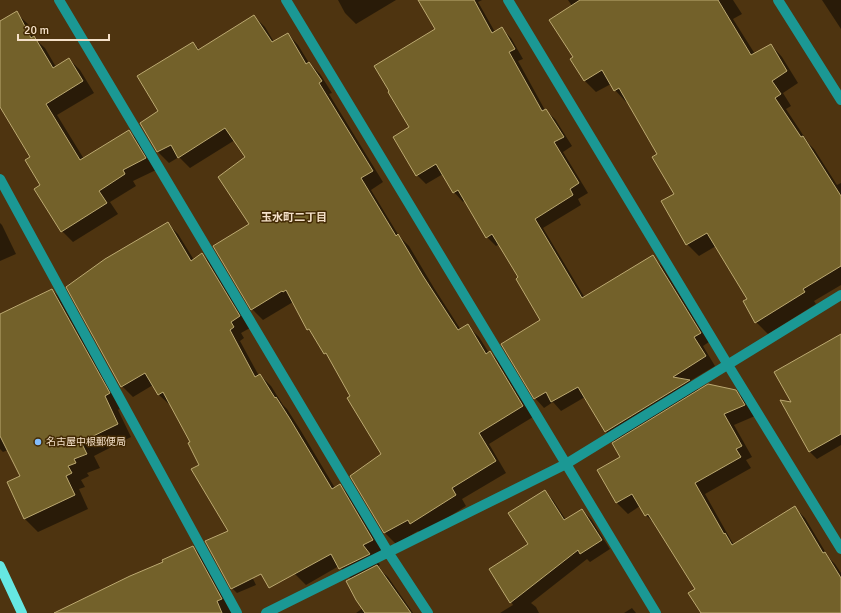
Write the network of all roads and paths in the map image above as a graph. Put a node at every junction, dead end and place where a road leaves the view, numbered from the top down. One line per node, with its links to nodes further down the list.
1 (59, 0): 11 (street)
2 (286, 0): 9 (street)
3 (508, 0): 8 (street)
4 (778, 0): 5 (street)
5 (841, 100)
6 (0, 179): 14 (street)
7 (841, 296): 8 (street)
8 (728, 365): 9 (street); 10 (street)
9 (566, 464): 11 (street); 17 (street)
10 (841, 549)
11 (388, 552): 15 (street); 16 (street)
12 (0, 566): 13 (main road)
13 (22, 613)
14 (237, 613)
15 (266, 613)
16 (428, 613)
17 (656, 613)

